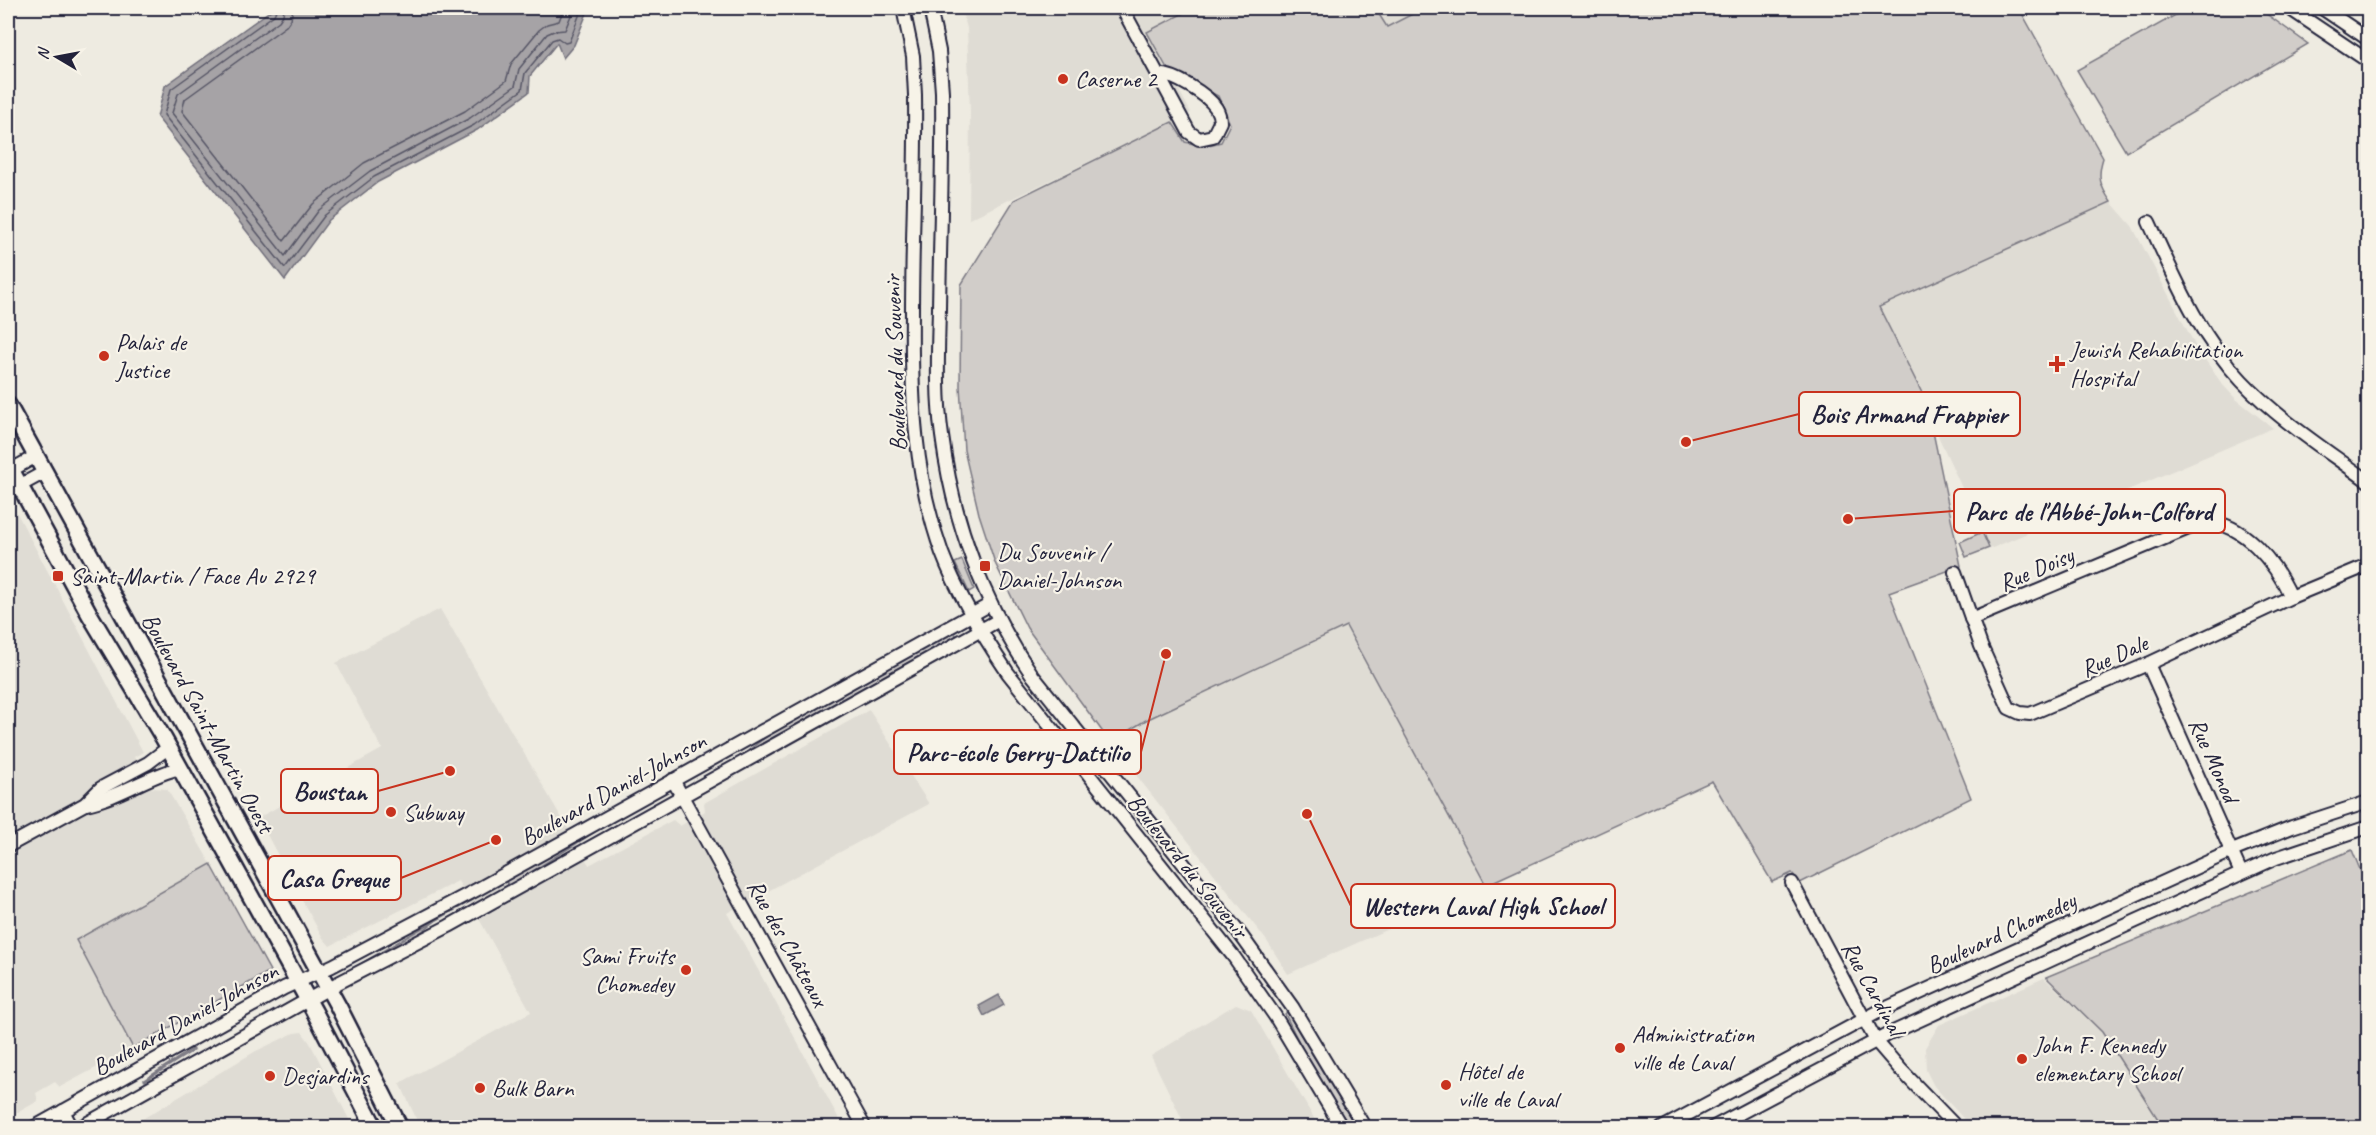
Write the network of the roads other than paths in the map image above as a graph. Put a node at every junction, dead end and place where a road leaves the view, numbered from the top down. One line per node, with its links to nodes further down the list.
1 (903, 8): 20 (street, Boulevard du Souvenir)
2 (930, 8): 19 (street, Boulevard du Souvenir)
3 (1122, 8): 8 (street)
4 (2289, 8): 7 (street)
5 (2322, 8): 6 (street)
6 (2368, 39)
7 (2368, 61)
8 (1158, 75): 8 (street)
9 (2149, 222): 14 (street)
10 (8, 405): 11 (main road, Boulevard Saint-Martin Ouest)
11 (36, 456): 12 (street); 13 (main road, Boulevard Saint-Martin Ouest)
12 (9, 468): 15 (main road, Boulevard Saint-Martin Ouest)
13 (45, 472): 15 (street); 36 (main road, Boulevard Saint-Martin Ouest)
14 (2368, 481)
15 (14, 489): 25 (main road, Boulevard Saint-Martin Ouest)
16 (2368, 565): 18 (street, Rue Dale)
17 (1955, 572): 22 (street, Rue Dale)
18 (2291, 597): 22 (street, Rue Doisy); 24 (street, Rue Dale)
19 (991, 604): 20 (street, Boulevard Daniel-Johnson); 21 (street, Boulevard du Souvenir)
20 (972, 614): 23 (street, Boulevard du Souvenir); 27 (street, Boulevard Daniel-Johnson)
21 (999, 620): 23 (street, Boulevard Daniel-Johnson); 50 (street, Boulevard du Souvenir)
22 (1971, 620): 24 (street, Rue Dale)
23 (981, 630): 28 (street, Boulevard Daniel-Johnson); 49 (street, Boulevard du Souvenir)
24 (2148, 664): 33 (street, Rue Monod)
25 (169, 747): 26 (main road, Boulevard Saint-Martin Ouest); 30 (street)
26 (180, 768): 30 (street); 37 (main road, Boulevard Saint-Martin Ouest)
27 (673, 780): 28 (street, Rue des Châteaux); 36 (street, Boulevard Daniel-Johnson)
28 (682, 797): 38 (street, Boulevard Daniel-Johnson); 48 (street, Rue des Châteaux)
29 (2368, 802): 33 (street, Boulevard Chomedey)
30 (85, 804): 32 (street)
31 (2368, 827): 34 (street, Boulevard Chomedey)
32 (8, 846)
33 (2232, 851): 34 (street, Rue Monod); 40 (street, Boulevard Chomedey)
34 (2241, 873): 41 (street, Boulevard Chomedey)
35 (1792, 883): 40 (street, Rue Cardinal)
36 (319, 972): 37 (street, Boulevard Daniel-Johnson); 38 (main road, Boulevard Saint-Martin Ouest)
37 (298, 981): 39 (main road, Boulevard Saint-Martin Ouest); 42 (street, Boulevard Daniel-Johnson)
38 (329, 989): 39 (street, Boulevard Daniel-Johnson); 47 (main road, Boulevard Saint-Martin Ouest)
39 (309, 1001): 45 (street, Boulevard Daniel-Johnson); 46 (main road, Boulevard Saint-Martin Ouest)
40 (1864, 1019): 41 (street, Rue Cardinal); 51 (street, Boulevard Chomedey)
41 (1876, 1041): 52 (street, Boulevard Chomedey); 53 (street, Rue Cardinal)
42 (63, 1111): 43 (street, Boulevard Daniel-Johnson); 44 (street)
43 (33, 1128)
44 (72, 1128)
45 (79, 1128)
46 (375, 1128)
47 (400, 1128)
48 (865, 1128)
49 (1342, 1128)
50 (1365, 1128)
51 (1662, 1128)
52 (1712, 1128)
53 (1957, 1128)

